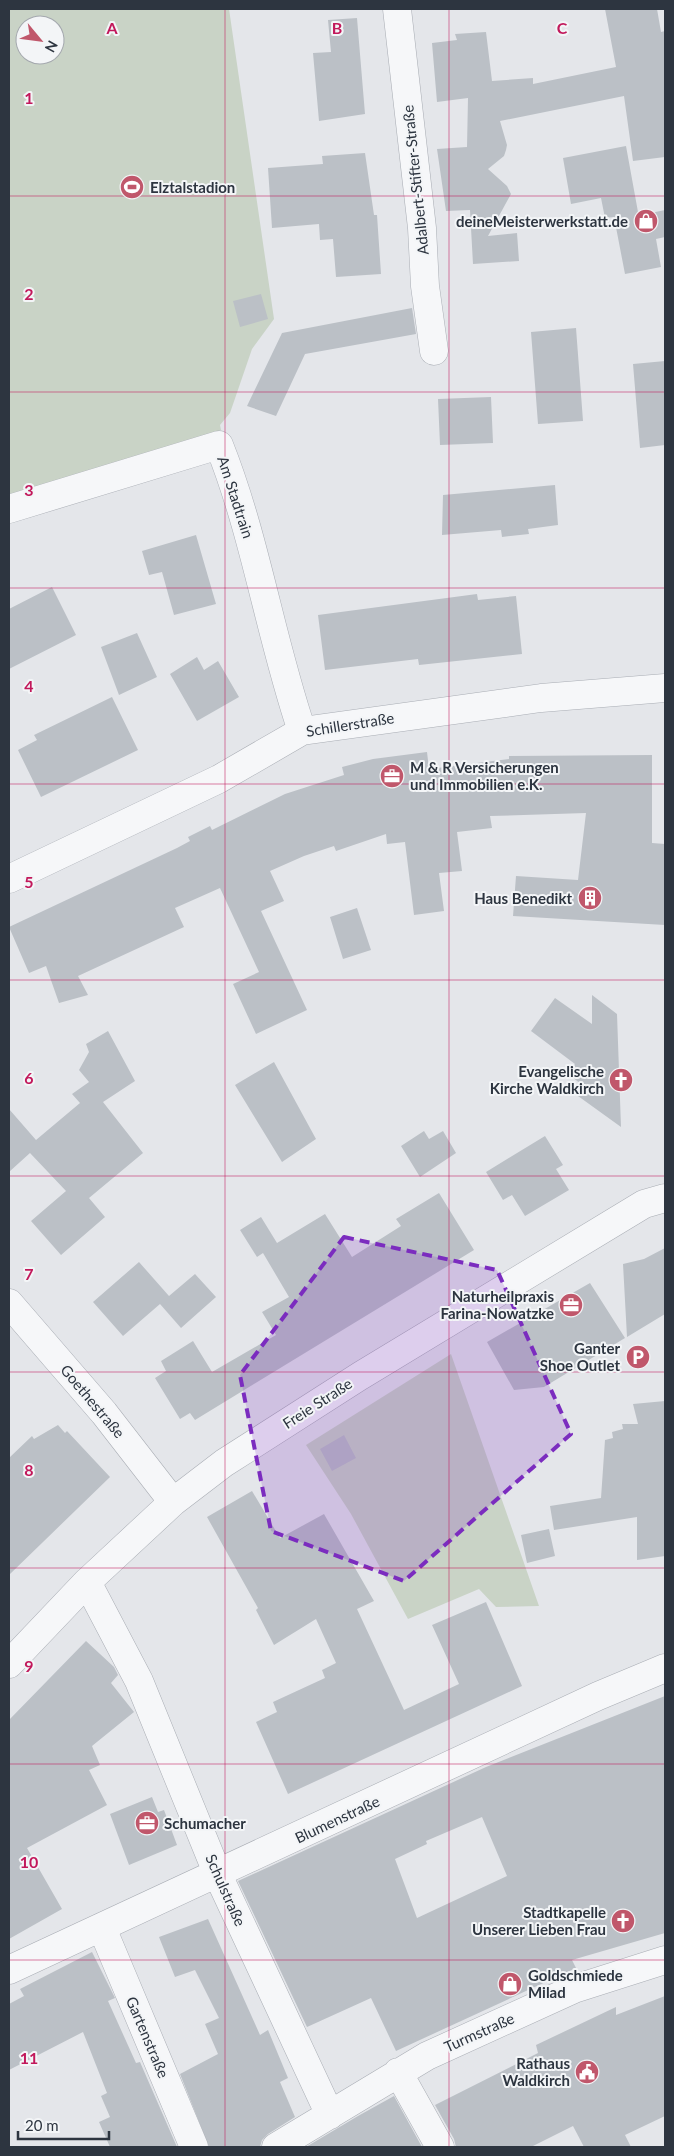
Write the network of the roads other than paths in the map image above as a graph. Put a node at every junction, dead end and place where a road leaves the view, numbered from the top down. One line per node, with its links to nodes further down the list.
1 (397, 9): 2 (street, Adalbert-Stifter-Straße)
2 (434, 350)
3 (9, 508): 5 (street, Am Stadtrain)
4 (665, 688): 5 (street, Schillerstraße)
5 (302, 731): 6 (street, Schillerstraße)
6 (9, 879)
7 (665, 1198): 9 (street, Freie Straße)
8 (9, 1303): 9 (street, Goethestraße)
9 (173, 1502): 10 (street, Freie Straße)
10 (87, 1582): 11 (street, Freie Straße); 13 (street, Schulstraße)
11 (9, 1664)
12 (665, 1668): 13 (street, Blumenstraße)
13 (218, 1875): 14 (street, Blumenstraße); 18 (street, Schulstraße)
14 (102, 1928): 16 (street, Blumenstraße); 19 (street, Gartenstraße)
15 (665, 1960): 17 (street, Turmstraße)
16 (9, 1970)
17 (398, 2072): 18 (street, Turmstraße); 21 (street)
18 (330, 2115): 20 (street)
19 (194, 2147)
20 (276, 2147)
21 (440, 2147)

